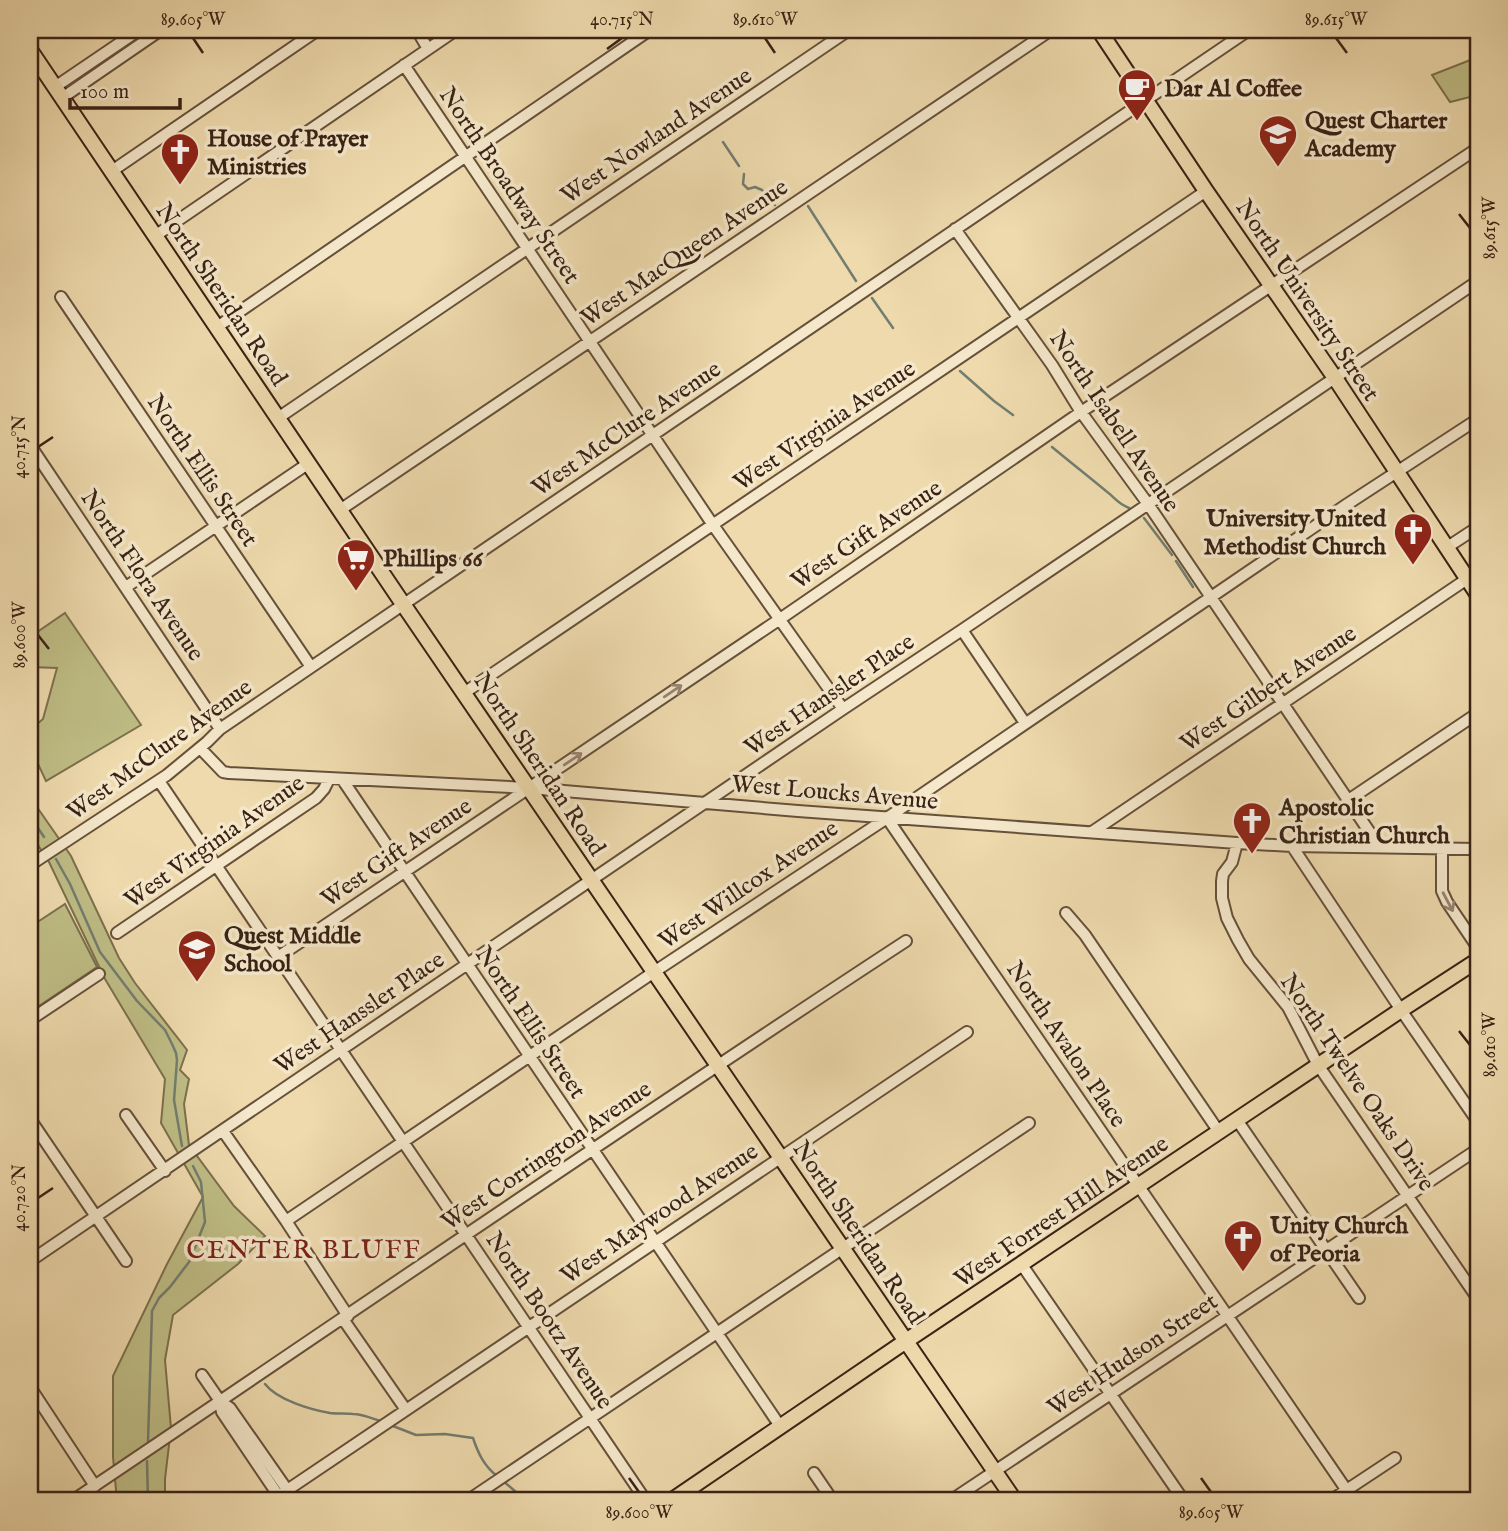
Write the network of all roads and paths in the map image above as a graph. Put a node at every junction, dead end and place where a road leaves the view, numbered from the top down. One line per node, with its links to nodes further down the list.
1 (139, 30): 16 (street)
2 (162, 30): 16 (street)
3 (317, 30): 20 (street)
4 (417, 30): 13 (street)
5 (456, 30): 13 (street)
6 (650, 30): 19 (street)
7 (849, 30): 24 (street, West Nowland Avenue)
8 (1051, 30): 30 (street, West MacQueen Avenue)
9 (1099, 30): 17 (main road, North University Street)
10 (1249, 30): 17 (street, West McClure Avenue)
11 (1408, 30): 12 (street)
12 (1421, 30)
13 (428, 49): 15 (street)
14 (30, 50): 16 (main road, North Sheridan Road)
15 (404, 65): 19 (street, North Broadway Street); 23 (street)
16 (58, 93): 20 (main road, North Sheridan Road)
17 (1145, 100): 21 (main road, North University Street); 22 (street, West McClure Avenue)
18 (1478, 149): 26 (street, West Gift Avenue)
19 (464, 157): 24 (street, North Broadway Street); 29 (street)
20 (112, 171): 23 (main road, North Sheridan Road)
21 (1206, 191): 26 (main road, North University Street); 28 (street, West Virginia Avenue)
22 (955, 229): 28 (street, North Isabell Avenue); 35 (street, West McClure Avenue)
23 (155, 236): 29 (main road, North Sheridan Road)
24 (527, 249): 30 (street, North Broadway Street); 33 (street, West Nowland Avenue)
25 (1478, 281): 31 (street, West Hanssler Place)
26 (1272, 286): 31 (main road, North University Street); 32 (street, West Gift Avenue)
27 (61, 297): 42 (street, North Ellis Street)
28 (1019, 318): 32 (street, North Isabell Avenue); 41 (street, West Virginia Avenue)
29 (217, 327): 33 (main road, North Sheridan Road)
30 (589, 342): 35 (street, North Broadway Street); 40 (street, West MacQueen Avenue)
31 (1335, 378): 38 (main road, North University Street); 39 (street, West Hanssler Place)
32 (1082, 412): 39 (street, North Isabell Avenue); 50 (street, West Gift Avenue)
33 (278, 418): 37 (main road, North Sheridan Road)
34 (1478, 419): 38 (street, West Willcox Avenue)
35 (653, 435): 41 (street, North Broadway Street); 49 (street, West McClure Avenue)
36 (30, 444): 46 (street, North Flora Avenue)
37 (309, 463): 40 (main road, North Sheridan Road); 42 (street)
38 (1397, 472): 44 (main road, North University Street); 48 (street, West Willcox Avenue)
39 (1147, 504): 48 (street, North Isabell Avenue); 51 (street, West Hanssler Place)
40 (340, 510): 49 (main road, North Sheridan Road)
41 (713, 525): 50 (street, North Broadway Street); 53 (street, West Virginia Avenue)
42 (216, 526): 46 (street); 52 (street, North Ellis Street)
43 (1478, 527): 44 (street)
44 (1446, 548): 45 (main road, North University Street)
45 (1467, 579): 47 (main road, North University Street); 54 (street, West Gilbert Avenue)
46 (126, 587): 58 (street, North Flora Avenue)
47 (1478, 595)
48 (1210, 597): 54 (street, North Isabell Avenue); 57 (street, West Willcox Avenue)
49 (403, 604): 52 (street, West McClure Avenue); 53 (main road, North Sheridan Road)
50 (780, 618): 55 (street, North Broadway Street); 60 (street, West Gift Avenue, one-way to 50)
51 (962, 630): 55 (street, West Hanssler Place); 57 (street)
52 (310, 667): 58 (street, West McClure Avenue)
53 (464, 693): 65 (main road, North Sheridan Road)
54 (1281, 703): 67 (street, North Isabell Avenue); 71 (street, West Gilbert Avenue)
55 (843, 709): 68 (street, West Hanssler Place)
56 (1478, 713): 67 (street)
57 (1025, 723): 70 (street, West Willcox Avenue)
58 (220, 729): 59 (street, West McClure Avenue)
59 (200, 748): 61 (street, West Loucks Avenue); 63 (street, West McClure Avenue)
60 (552, 772): 65 (street, West Gift Avenue); 66 (street)
61 (329, 779): 62 (street, West Loucks Avenue); 78 (street, West Virginia Avenue)
62 (342, 779): 64 (street, West Loucks Avenue); 79 (street, North Ellis Street)
63 (159, 781): 77 (street, West McClure Avenue); 78 (street, North Bootz Avenue)
64 (505, 787): 65 (street, West Loucks Avenue); 69 (street)
65 (529, 788): 66 (street, West Loucks Avenue); 69 (street, West Gift Avenue); 80 (main road, North Sheridan Road)
66 (554, 790): 68 (street, West Loucks Avenue)
67 (1347, 801): 74 (street, North Isabell Avenue)
68 (706, 803): 70 (street, West Loucks Avenue); 80 (street, West Hanssler Place)
69 (505, 804): 79 (street, West Gift Avenue)
70 (887, 818): 71 (street, West Loucks Avenue); 88 (street, West Willcox Avenue); 109 (street, North Avalon Place)
71 (1092, 832): 72 (street, West Loucks Avenue)
72 (1237, 843): 73 (street, West Loucks Avenue); 96 (street, North Twelve Oaks Drive)
73 (1292, 846): 74 (street, West Loucks Avenue); 90 (street)
74 (1379, 846): 75 (street, West Loucks Avenue)
75 (1442, 848): 76 (street, West Loucks Avenue); 84 (street, one-way to 84)
76 (1478, 849)
77 (32, 859)
78 (216, 865): 82 (street, West Virginia Avenue); 85 (street, North Bootz Avenue)
79 (403, 872): 85 (street, West Gift Avenue); 87 (street, North Ellis Street)
80 (591, 880): 87 (street, West Hanssler Place); 88 (main road, North Sheridan Road)
81 (1066, 913): 103 (street)
82 (117, 933)
83 (906, 941): 95 (street, West Corrington Avenue)
84 (1478, 948)
85 (278, 957): 93 (street, North Bootz Avenue)
86 (1478, 960): 90 (main road, West Forrest Hill Avenue)
87 (467, 964): 93 (street, West Hanssler Place); 94 (street, North Ellis Street)
88 (654, 972): 94 (street, West Willcox Avenue); 95 (main road, North Sheridan Road)
89 (99, 974): 91 (street)
90 (1401, 1010): 96 (main road, West Forrest Hill Avenue); 100 (street)
91 (30, 1020)
92 (967, 1031): 107 (street, West Maywood Avenue)
93 (341, 1050): 102 (street, West Hanssler Place); 104 (street, North Bootz Avenue)
94 (529, 1057): 104 (street, West Willcox Avenue); 105 (street, North Ellis Street)
95 (717, 1065): 105 (street, West Corrington Avenue); 107 (main road, North Sheridan Road)
96 (1318, 1065): 99 (main road, West Forrest Hill Avenue); 110 (street, North Twelve Oaks Drive)
97 (126, 1115): 108 (street)
98 (30, 1119): 111 (street)
99 (1237, 1120): 103 (main road, West Forrest Hill Avenue); 116 (street)
100 (1478, 1122)
101 (1029, 1123): 115 (street)
102 (223, 1131): 108 (street, West Hanssler Place); 112 (street)
103 (1219, 1132): 109 (main road, West Forrest Hill Avenue)
104 (404, 1142): 112 (street, West Willcox Avenue); 113 (street, North Bootz Avenue)
105 (592, 1149): 113 (street, West Corrington Avenue); 114 (street, North Ellis Street)
106 (1478, 1149): 110 (street, West Hudson Street)
107 (780, 1156): 114 (street, West Maywood Avenue); 115 (main road, North Sheridan Road)
108 (165, 1171): 111 (street, West Hanssler Place)
109 (1139, 1186): 119 (main road, West Forrest Hill Avenue); 122 (street, North Avalon Place)
110 (1408, 1196): 116 (street, West Hudson Street); 121 (street, North Twelve Oaks Drive)
111 (96, 1217): 117 (street, West Hanssler Place); 118 (street)
112 (286, 1221): 123 (street)
113 (467, 1235): 123 (street, West Corrington Avenue); 124 (street, North Bootz Avenue)
114 (654, 1242): 124 (street, West Maywood Avenue); 125 (street, North Ellis Street)
115 (842, 1248): 125 (street); 126 (main road, North Sheridan Road)
116 (1325, 1251): 120 (street); 122 (street, West Hudson Street)
117 (30, 1261)
118 (126, 1261)
119 (1022, 1265): 126 (main road, West Forrest Hill Avenue); 129 (street)
120 (1359, 1298)
121 (1478, 1299)
122 (1227, 1316): 129 (street, West Hudson Street); 138 (street, North Avalon Place)
123 (345, 1318): 130 (street, West Corrington Avenue); 131 (street)
124 (529, 1327): 131 (street, West Maywood Avenue); 132 (street, North Bootz Avenue)
125 (717, 1333): 132 (street); 133 (street, North Ellis Street)
126 (906, 1341): 133 (main road, West Forrest Hill Avenue); 135 (main road, North Sheridan Road)
127 (202, 1375): 130 (street)
128 (30, 1387): 137 (street)
129 (1111, 1394): 135 (street, West Hudson Street); 148 (street)
130 (220, 1401): 137 (street, West Corrington Avenue); 139 (street)
131 (406, 1410): 139 (street, West Maywood Avenue)
132 (590, 1418): 142 (street); 143 (street, North Bootz Avenue)
133 (780, 1426): 144 (main road, West Forrest Hill Avenue)
134 (1395, 1458): 138 (street)
135 (994, 1471): 146 (street, West Hudson Street); 147 (main road, North Sheridan Road)
136 (814, 1473): 145 (street)
137 (95, 1486): 140 (street, West Corrington Avenue)
138 (1346, 1490): 149 (street); 150 (street, North Avalon Place)
139 (280, 1497): 141 (street)
140 (72, 1501)
141 (295, 1501)
142 (467, 1501)
143 (646, 1501)
144 (671, 1501)
145 (834, 1501)
146 (950, 1501)
147 (1015, 1501)
148 (1184, 1501)
149 (1329, 1501)
150 (1354, 1501)

